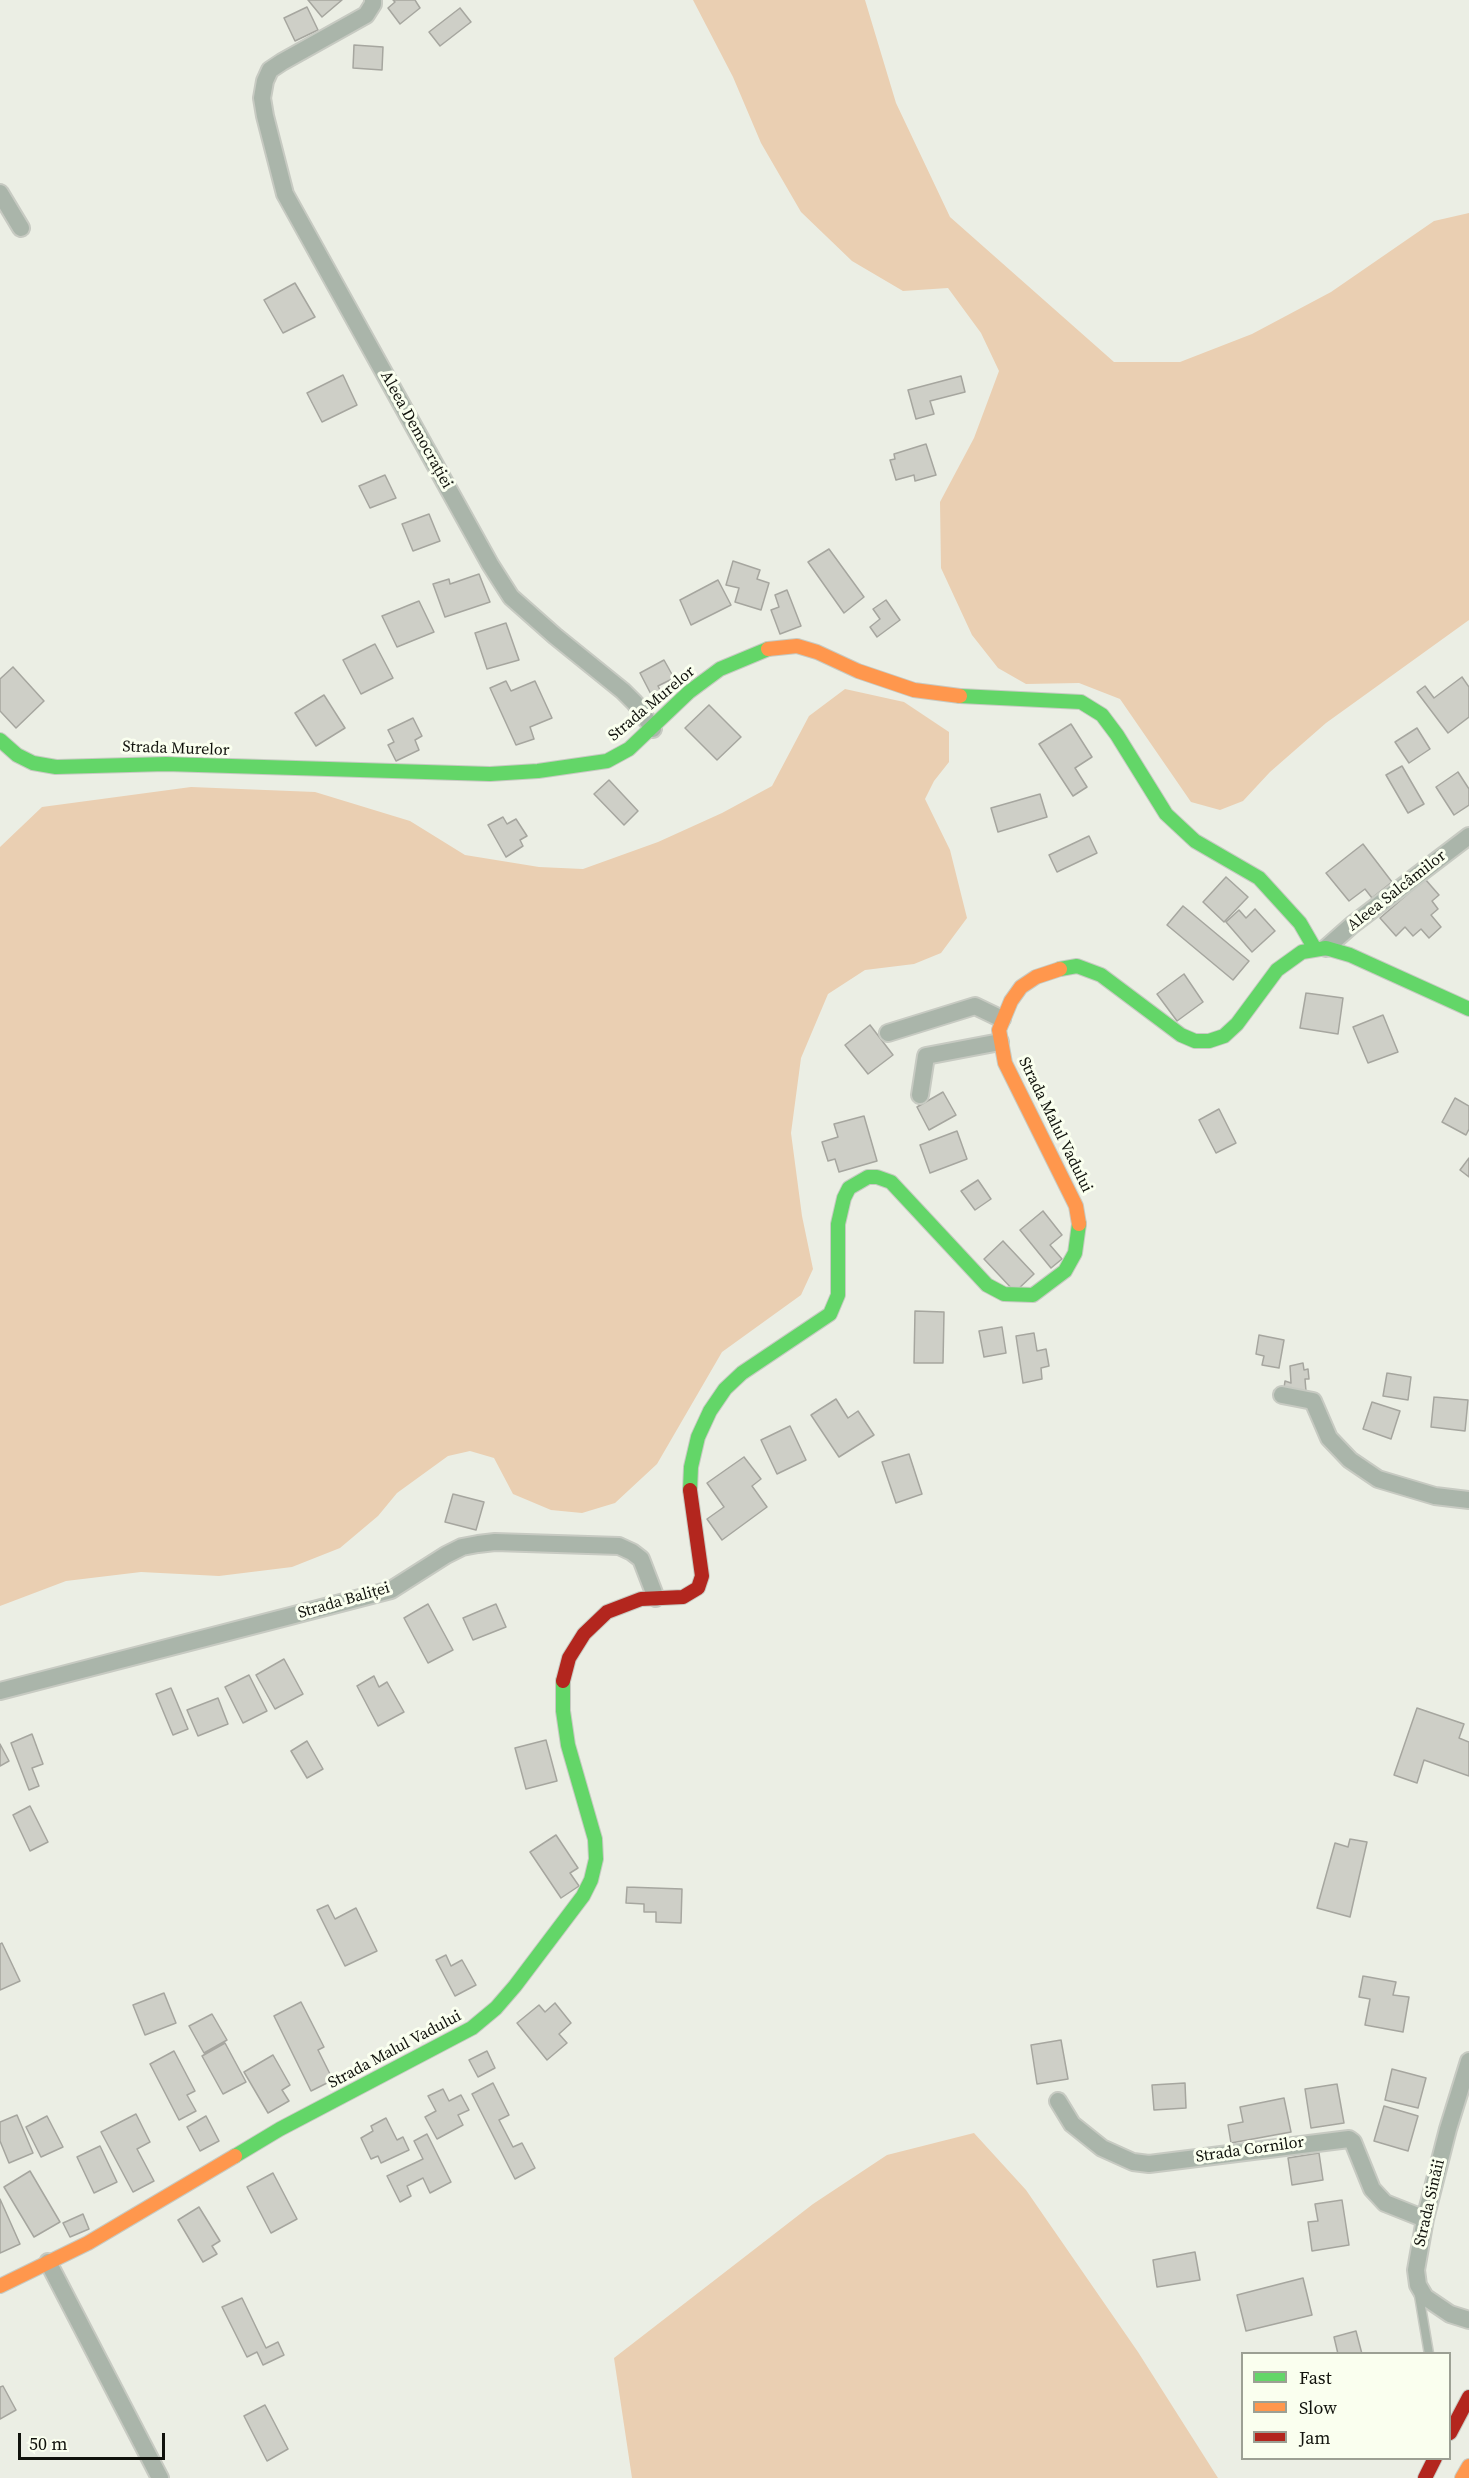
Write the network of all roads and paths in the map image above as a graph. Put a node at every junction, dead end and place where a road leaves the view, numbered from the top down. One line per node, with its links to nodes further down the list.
1 (373, 0): 4 (street, Aleea Democrației)
2 (0, 193): 3 (street)
3 (21, 228)
4 (653, 729): 5 (main road, Strada Murelor); 7 (main road, Strada Murelor)
5 (2, 747)
6 (1469, 836): 7 (street, Aleea Salcâmilor)
7 (1321, 948): 8 (main road); 9 (main road, Strada Malul Vadului)
8 (1469, 1009)
9 (1002, 1019): 10 (street); 11 (main road, Strada Malul Vadului)
10 (888, 1033)
11 (1000, 1042): 12 (street); 15 (main road, Strada Malul Vadului)
12 (920, 1095)
13 (1282, 1395): 14 (street)
14 (1469, 1500)
15 (656, 1598): 16 (street, Strada Baliței); 20 (main road, Strada Malul Vadului)
16 (0, 1691)
17 (1469, 2061): 19 (street, Strada Sinăii)
18 (1058, 2101): 19 (street, Strada Cornilor)
19 (1425, 2219): 21 (street, Strada Sinăii)
20 (48, 2262): 22 (main road, Strada Malul Vadului); 29 (street)
21 (1418, 2285): 23 (street); 24 (lane)
22 (0, 2286)
23 (1469, 2320)
24 (1429, 2352)
25 (1469, 2397): 26 (main road)
26 (1451, 2429)
27 (1435, 2460): 30 (main road)
28 (1469, 2466): 31 (main road)
29 (160, 2478)
30 (1425, 2478)
31 (1462, 2478)

